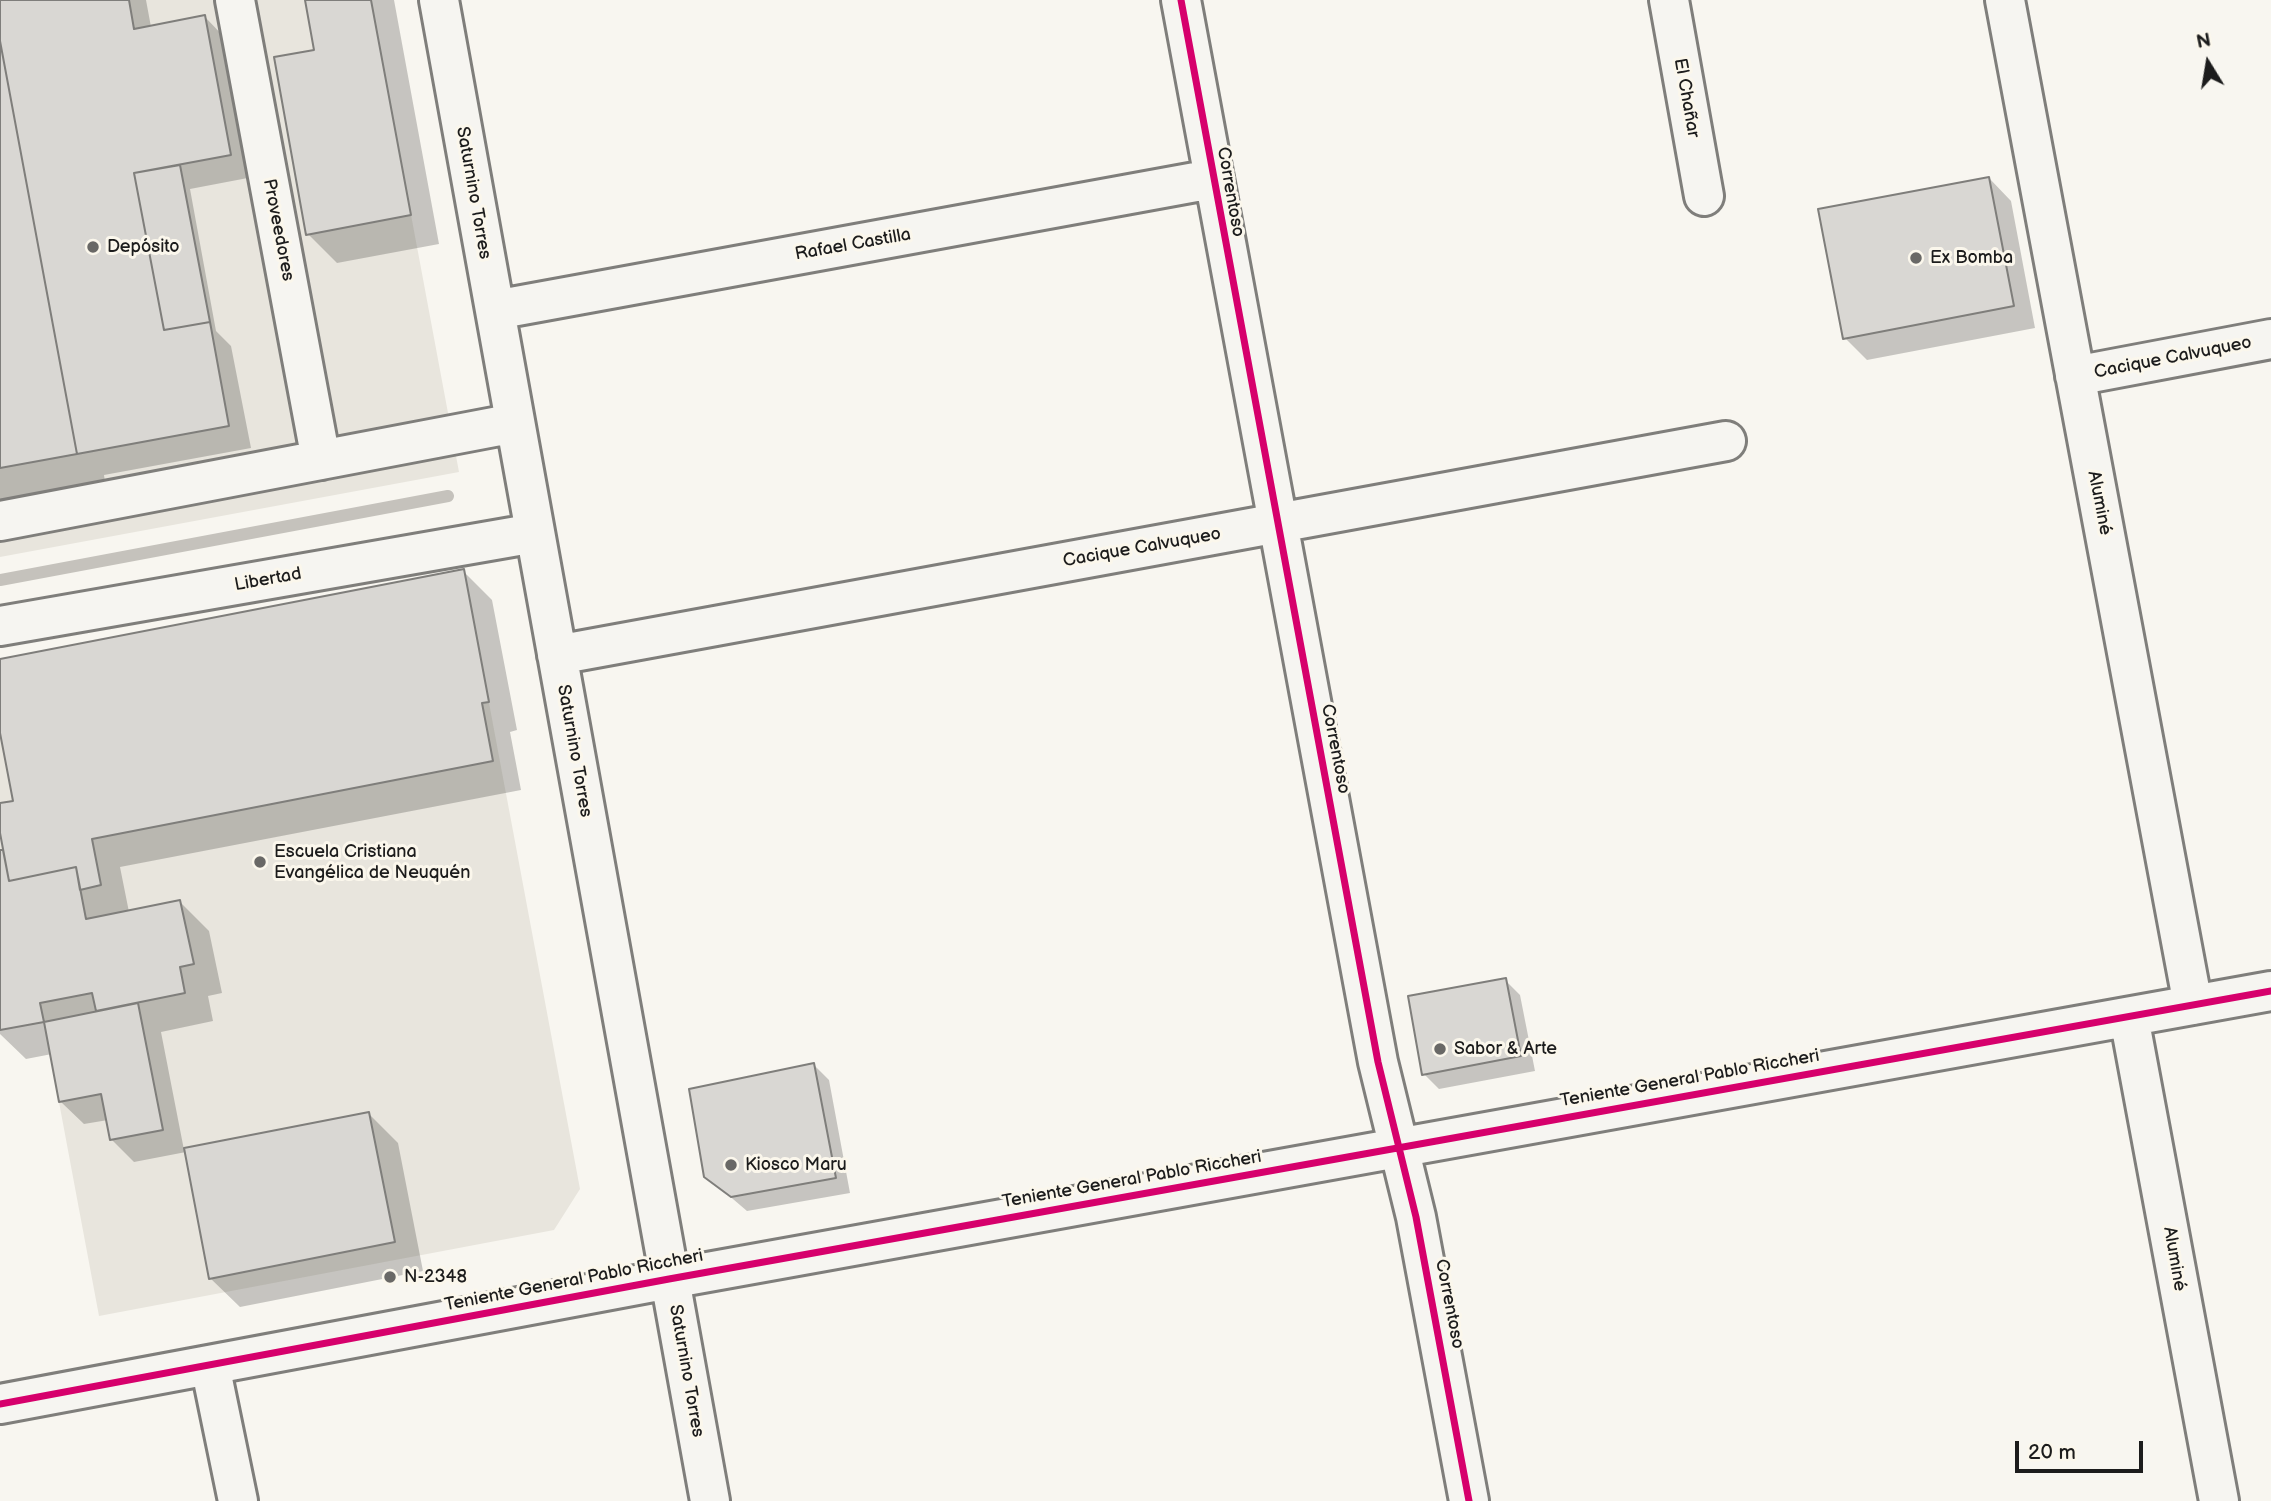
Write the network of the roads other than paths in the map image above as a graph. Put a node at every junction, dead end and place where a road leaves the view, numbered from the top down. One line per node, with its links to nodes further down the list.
1 (235, 0): 13 (street, Proveedores)
2 (439, 0): 8 (street, Saturnino Torres)
3 (1181, 0): 6 (street, Correntoso)
4 (1669, 0): 7 (street, El Chañar)
5 (2005, 0): 10 (street, Aluminé)
6 (1212, 179): 8 (street, Rafael Castilla); 15 (street, Correntoso)
7 (1704, 196)
8 (495, 310): 11 (street, Saturnino Torres)
9 (2271, 339): 10 (street, Cacique Calvuqueo)
10 (2075, 376): 20 (street, Aluminé)
11 (515, 423): 13 (street); 16 (street, Saturnino Torres)
12 (1727, 441): 15 (street, Cacique Calvuqueo)
13 (321, 460): 14 (street)
14 (0, 521)
15 (1276, 523): 18 (street, Cacique Calvuqueo); 22 (street, Correntoso)
16 (535, 533): 17 (street, Libertad); 18 (street, Saturnino Torres)
17 (0, 626)
18 (557, 655): 23 (street, Saturnino Torres)
19 (2271, 991): 20 (street, Teniente General Pablo Riccheri)
20 (2193, 1005): 21 (street, Teniente General Pablo Riccheri)
21 (2129, 1017): 22 (street, Teniente General Pablo Riccheri); 29 (street, Aluminé)
22 (1398, 1148): 23 (street, Teniente General Pablo Riccheri); 28 (street, Correntoso)
23 (670, 1279): 24 (street, Teniente General Pablo Riccheri); 27 (street, Saturnino Torres)
24 (210, 1365): 25 (street, Teniente General Pablo Riccheri); 26 (street)
25 (0, 1404)
26 (238, 1501)
27 (710, 1501)
28 (1469, 1501)
29 (2219, 1501)

